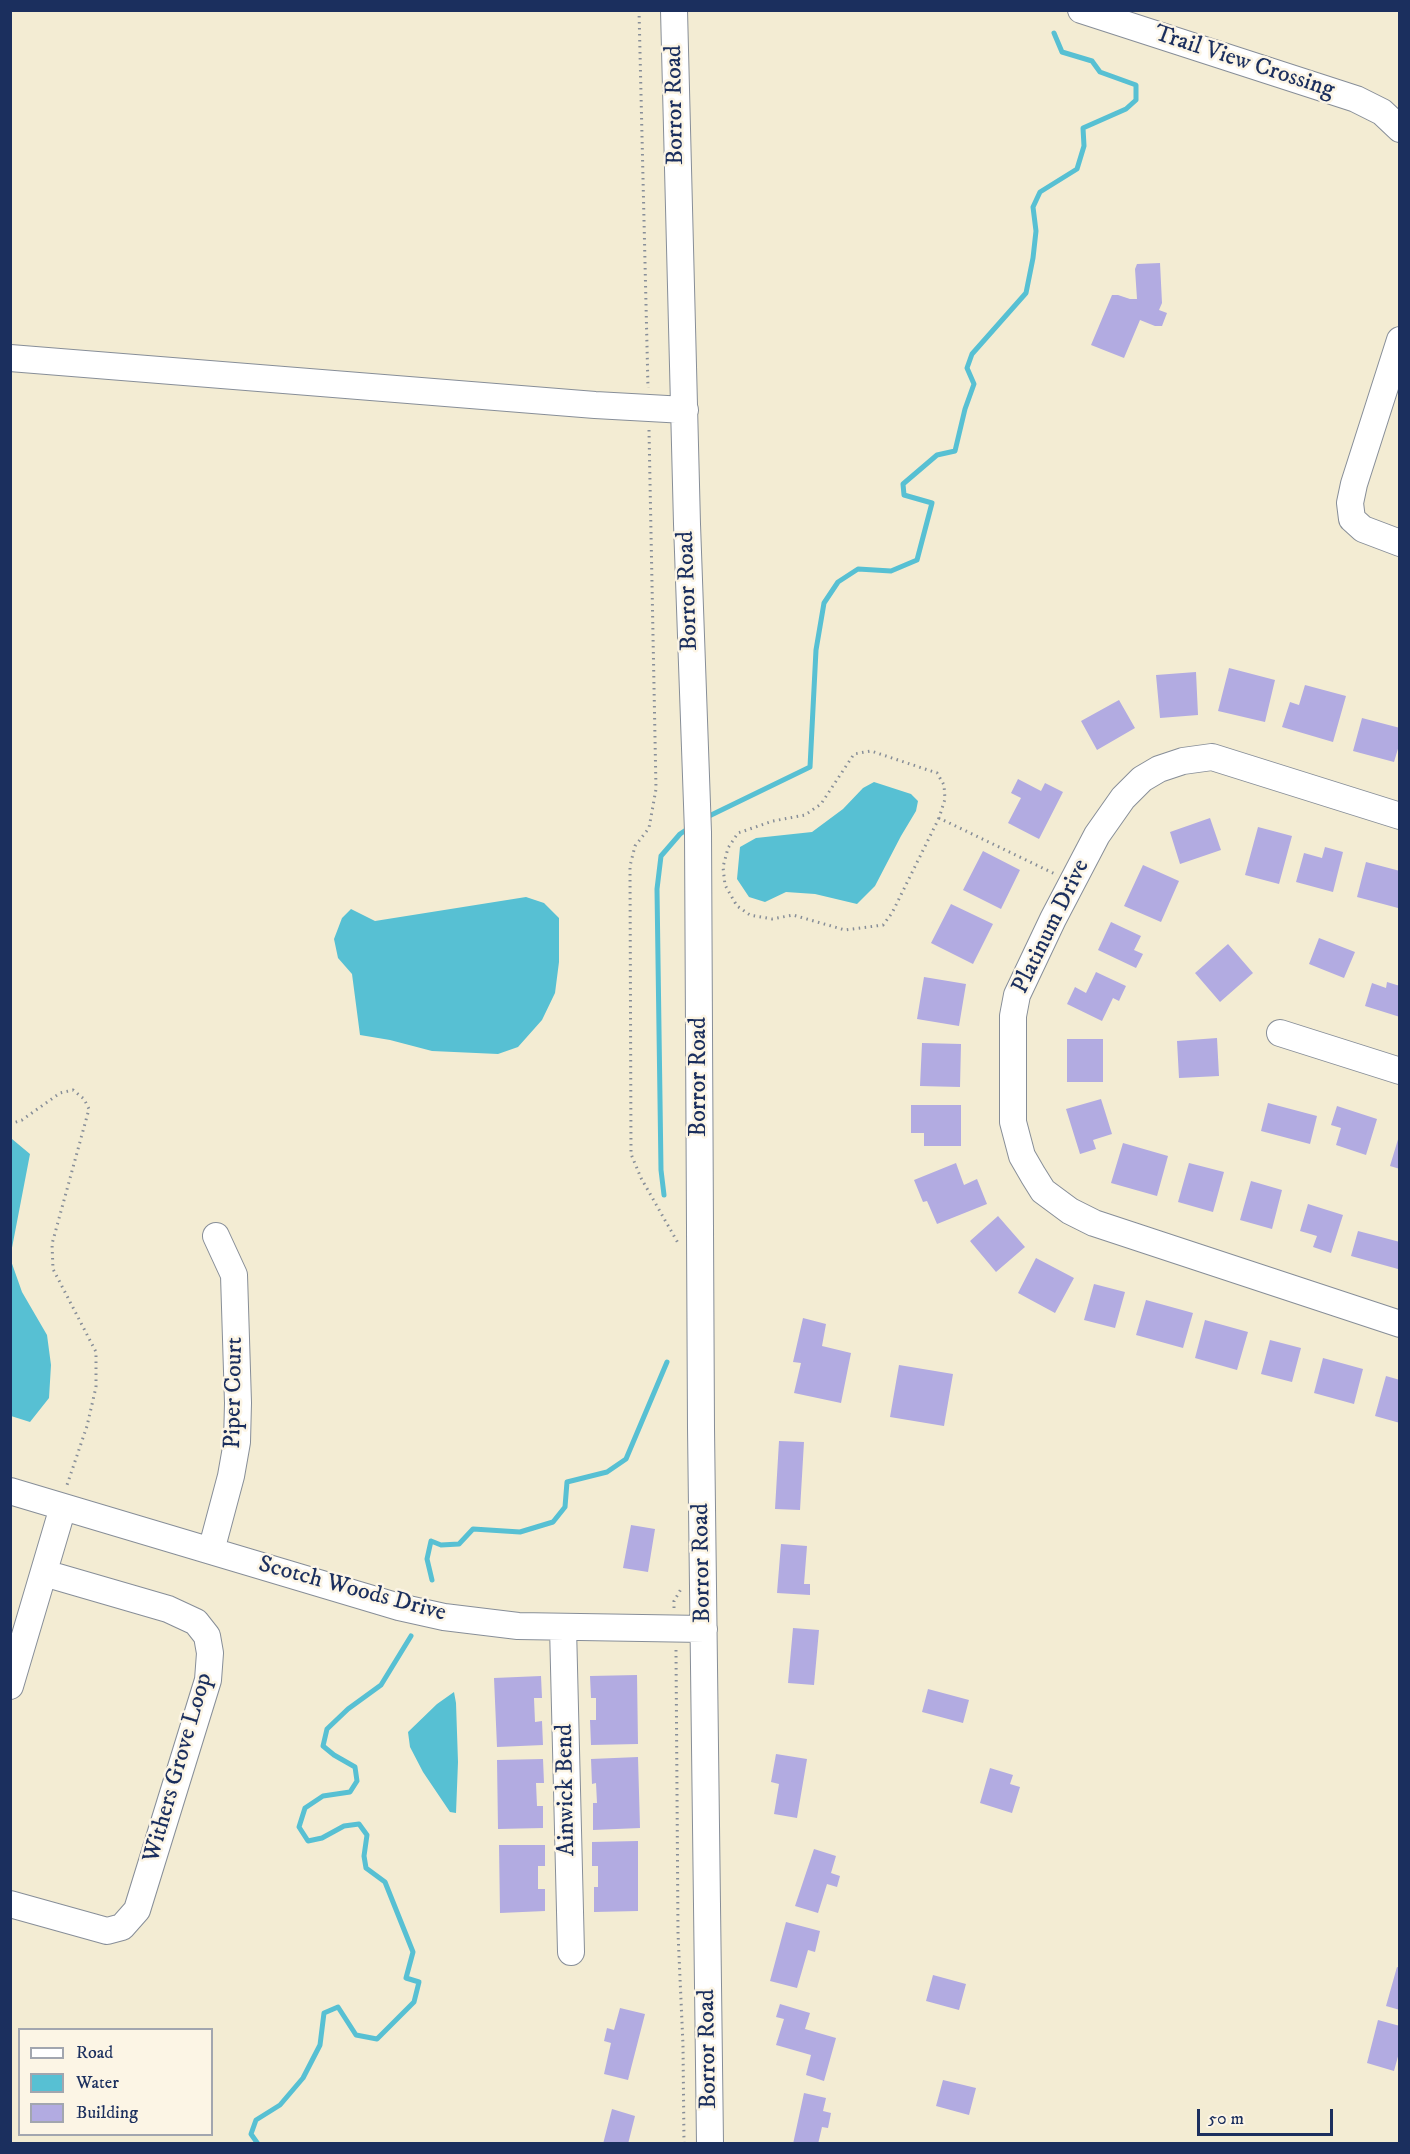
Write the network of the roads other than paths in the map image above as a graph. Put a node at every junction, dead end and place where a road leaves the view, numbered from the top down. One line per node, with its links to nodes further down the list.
1 (674, 10): 6 (street, Borror Road)
2 (1081, 10): 3 (street, Trail View Crossing)
3 (1400, 129)
4 (1400, 340): 7 (street)
5 (10, 358): 6 (street)
6 (685, 410): 18 (street, Borror Road)
7 (1400, 543)
8 (1400, 816): 12 (street, Platinum Drive)
9 (1280, 1033): 10 (street)
10 (1400, 1071)
11 (216, 1236): 15 (street, Piper Court)
12 (1400, 1324)
13 (10, 1491): 14 (street, Scotch Woods Drive)
14 (62, 1507): 15 (street, Scotch Woods Drive); 16 (street)
15 (211, 1551): 17 (street, Scotch Woods Drive)
16 (44, 1573): 19 (street); 20 (street, Withers Grove Loop)
17 (563, 1627): 18 (street, Scotch Woods Drive); 21 (street, Ainwick Bend)
18 (704, 1629): 22 (street, Borror Road)
19 (10, 1686)
20 (10, 1904)
21 (571, 1952)
22 (710, 2144)

